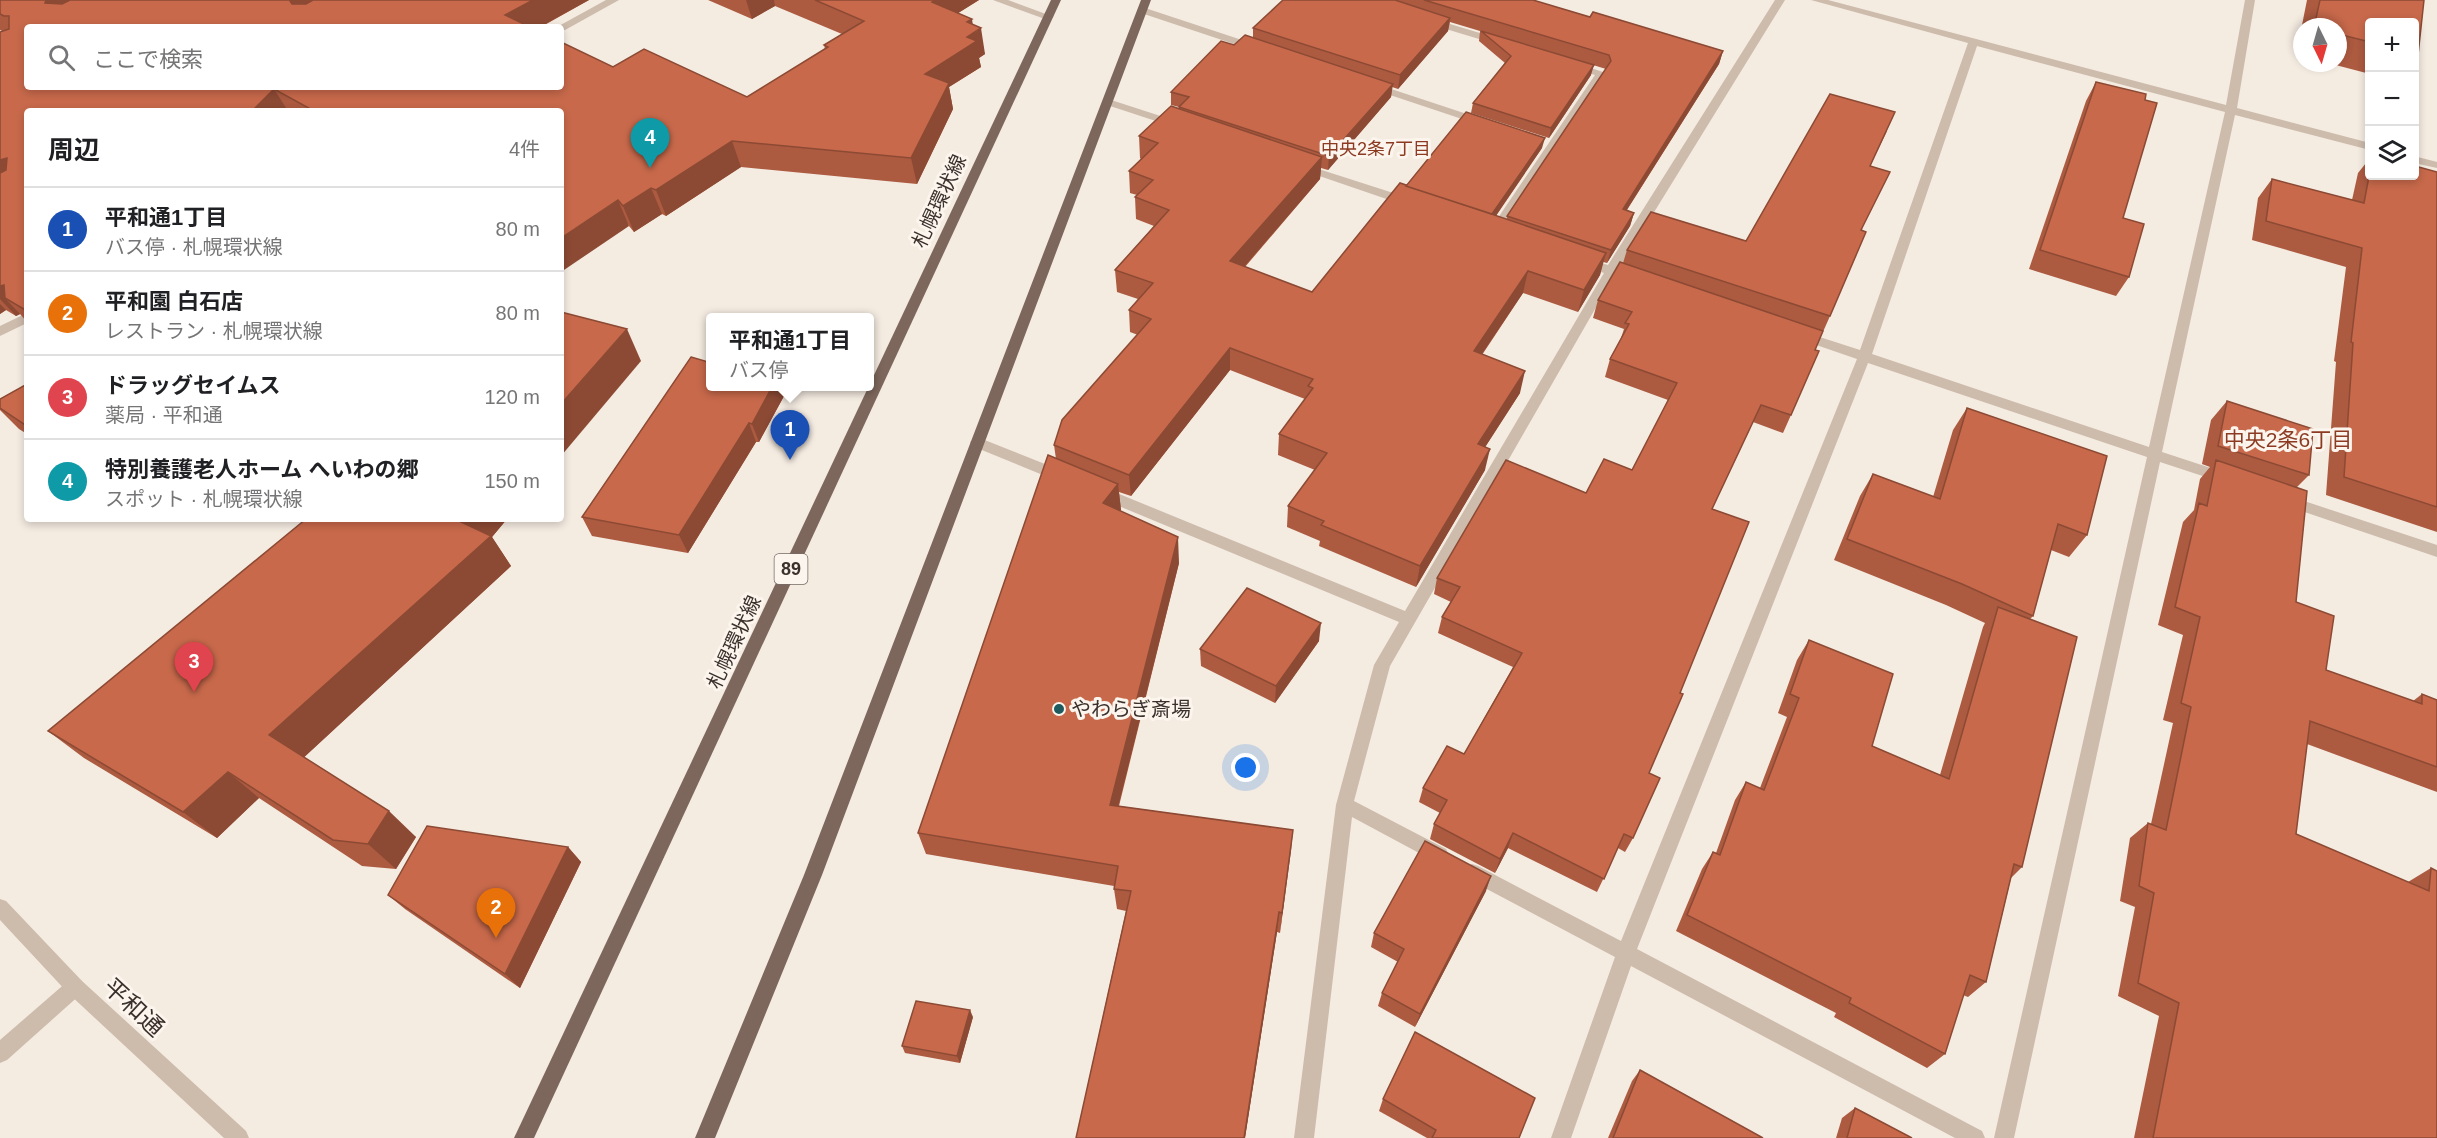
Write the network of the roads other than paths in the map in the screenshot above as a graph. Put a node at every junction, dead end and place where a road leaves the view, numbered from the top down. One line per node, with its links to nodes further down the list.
1 (614, 0): 10 (street)
2 (998, 0): 8 (street)
3 (1056, 0): 8 (main road, 札幌環状線 / 89)
4 (1780, 0): 29 (street)
5 (1816, 0): 11 (street)
6 (2250, 0): 17 (street)
7 (1144, 5): 13 (street); 16 (main road)
8 (1049, 17): 36 (main road, 札幌環状線 / 89)
9 (1417, 17): 12 (street)
10 (564, 26)
11 (1973, 43): 17 (street); 34 (street)
12 (1509, 45)
13 (1268, 52)
14 (1566, 62): 21 (street)
15 (1359, 82): 18 (street)
16 (1108, 102): 19 (street); 37 (main road)
17 (2231, 110): 22 (street); 38 (street)
18 (1495, 127)
19 (1188, 128)
20 (1541, 142): 21 (street)
21 (1552, 146): 27 (street)
22 (2365, 146)
23 (2419, 160): 25 (street)
24 (1290, 163): 26 (street)
25 (2437, 165)
26 (1427, 208)
27 (1495, 231)
28 (1569, 256): 29 (street)
29 (1611, 271): 30 (street); 42 (street)
30 (1644, 282)
31 (24, 319): 33 (street)
32 (1787, 330): 34 (street)
33 (0, 332)
34 (1864, 357): 38 (street); 45 (street)
35 (874, 391): 49 (main road, 札幌環状線 / 89)
36 (874, 391)
37 (977, 442): 42 (street); 50 (main road)
38 (2154, 455): 39 (street); 54 (street)
39 (2233, 482)
40 (2278, 497): 41 (street)
41 (2437, 551)
42 (1410, 620): 43 (street)
43 (1345, 805): 45 (street); 51 (street)
44 (0, 907): 46 (street, 平和通)
45 (1626, 953): 52 (street); 53 (street)
46 (75, 987): 47 (street); 48 (street, 平和通)
47 (0, 1053)
48 (239, 1138)
49 (524, 1138)
50 (705, 1138)
51 (1304, 1138)
52 (1561, 1138)
53 (1976, 1138)
54 (2004, 1138)

